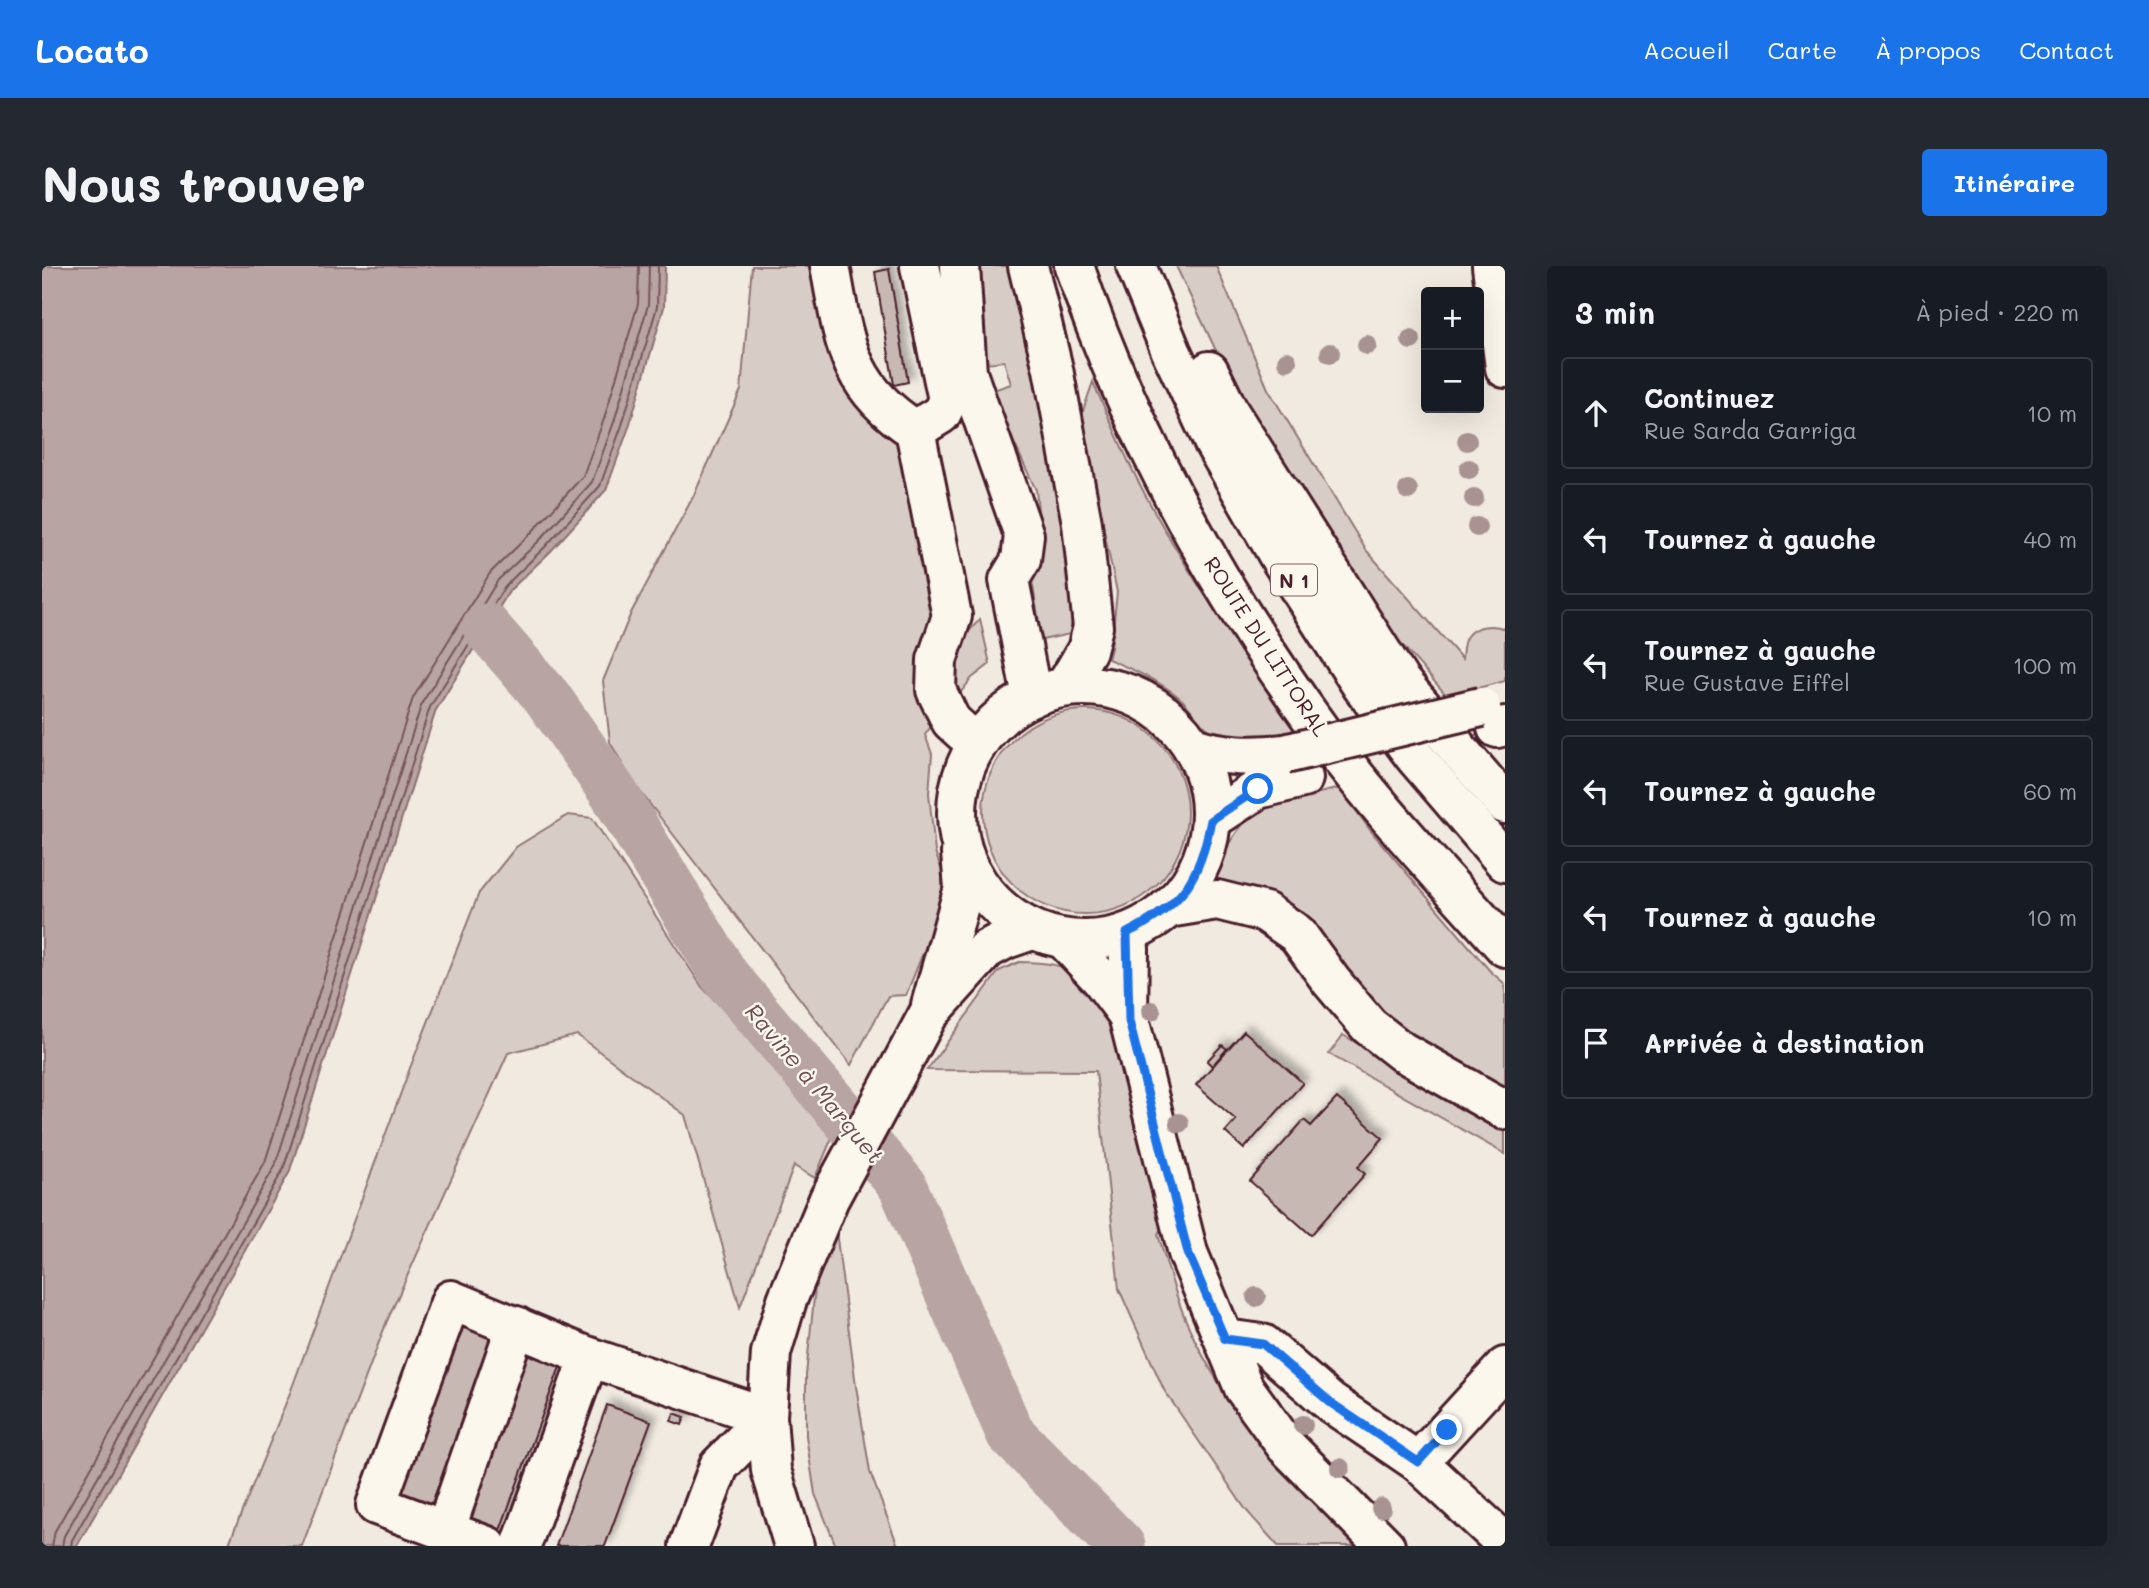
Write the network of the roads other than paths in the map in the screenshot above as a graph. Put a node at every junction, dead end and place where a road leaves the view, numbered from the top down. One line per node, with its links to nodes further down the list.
1 (830, 266): 10 (main road)
2 (920, 266): 10 (main road)
3 (960, 266): 11 (main road)
4 (1028, 266): 11 (main road)
5 (1074, 266): 23 (main road, ROUTE DU LITTORAL)
6 (1136, 266): 19 (main road, N 1)
7 (1160, 266): 16 (main road)
8 (1492, 266): 9 (main road)
9 (1505, 368)
10 (915, 429): 13 (main road)
11 (1048, 692): 13 (main road); 14 (main road)
12 (1497, 716): 15 (main road)
13 (980, 740): 18 (main road)
14 (1193, 747): 15 (main road); 17 (main road)
15 (1294, 766): 17 (main road)
16 (1505, 804)
17 (1211, 820): 20 (main road)
18 (961, 847): 22 (main road); 24 (main road)
19 (1505, 862)
20 (1168, 908): 21 (main road); 26 (main road)
21 (1127, 933): 22 (main road); 25 (main road)
22 (1048, 935): 24 (main road); 25 (main road)
23 (1505, 947)
24 (928, 1015): 31 (main road)
25 (1128, 1015): 28 (main road)
26 (1505, 1110)
27 (516, 1326): 29 (main road); 33 (main road); 33 (main road)
28 (1225, 1339): 32 (main road); 39 (main road)
29 (590, 1357): 31 (main road); 36 (main road)
30 (1505, 1367): 32 (main road)
31 (766, 1417): 37 (main road); 38 (main road)
32 (1418, 1462): 34 (main road)
33 (445, 1531): 35 (main road)
34 (1505, 1543)
35 (487, 1546)
36 (521, 1546)
37 (689, 1546)
38 (793, 1546)
39 (1385, 1546)

